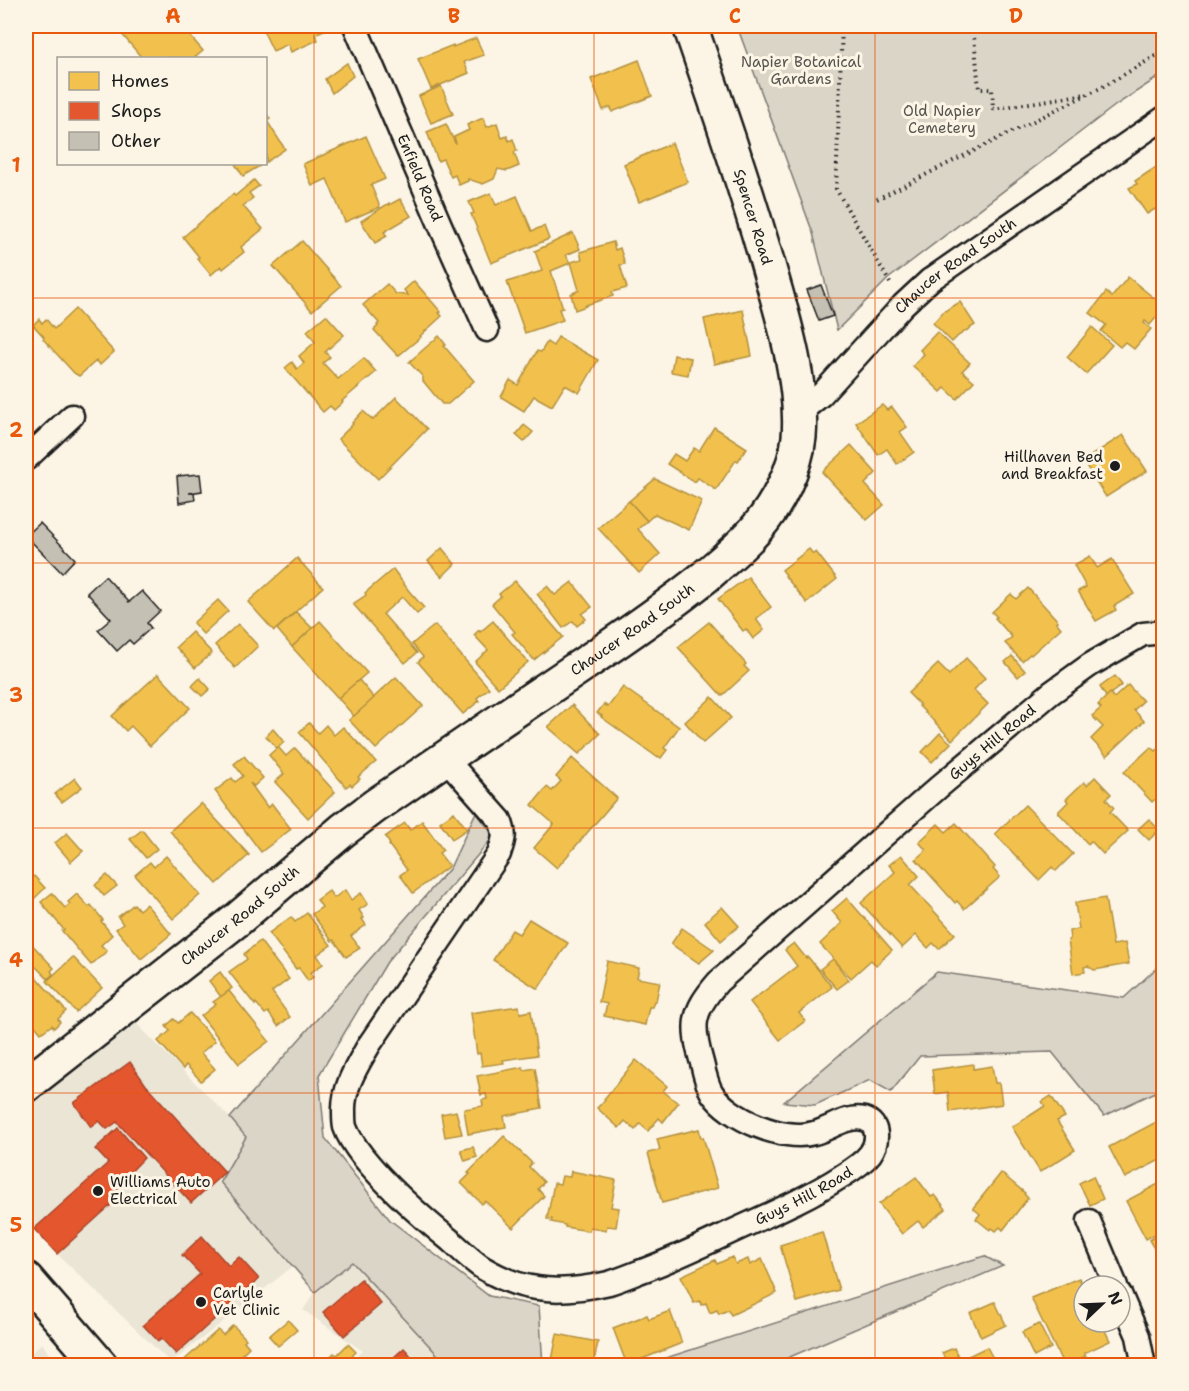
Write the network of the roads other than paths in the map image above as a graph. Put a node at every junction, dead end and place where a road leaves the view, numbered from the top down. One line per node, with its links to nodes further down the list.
1 (355, 26): 4 (street, Enfield Road)
2 (690, 26): 5 (street, Spencer Road)
3 (1164, 118): 5 (street, Chaucer Road South)
4 (487, 330)
5 (799, 413): 9 (street, Chaucer Road South)
6 (72, 416): 7 (street)
7 (26, 459)
8 (1164, 632): 9 (street, Guys Hill Road)
9 (445, 758): 10 (street, Chaucer Road South)
10 (26, 1085)
11 (1089, 1221): 12 (street)
12 (1111, 1274)
13 (26, 1279): 15 (street)
14 (1132, 1322): 16 (street)
15 (101, 1365)
16 (1144, 1365)

